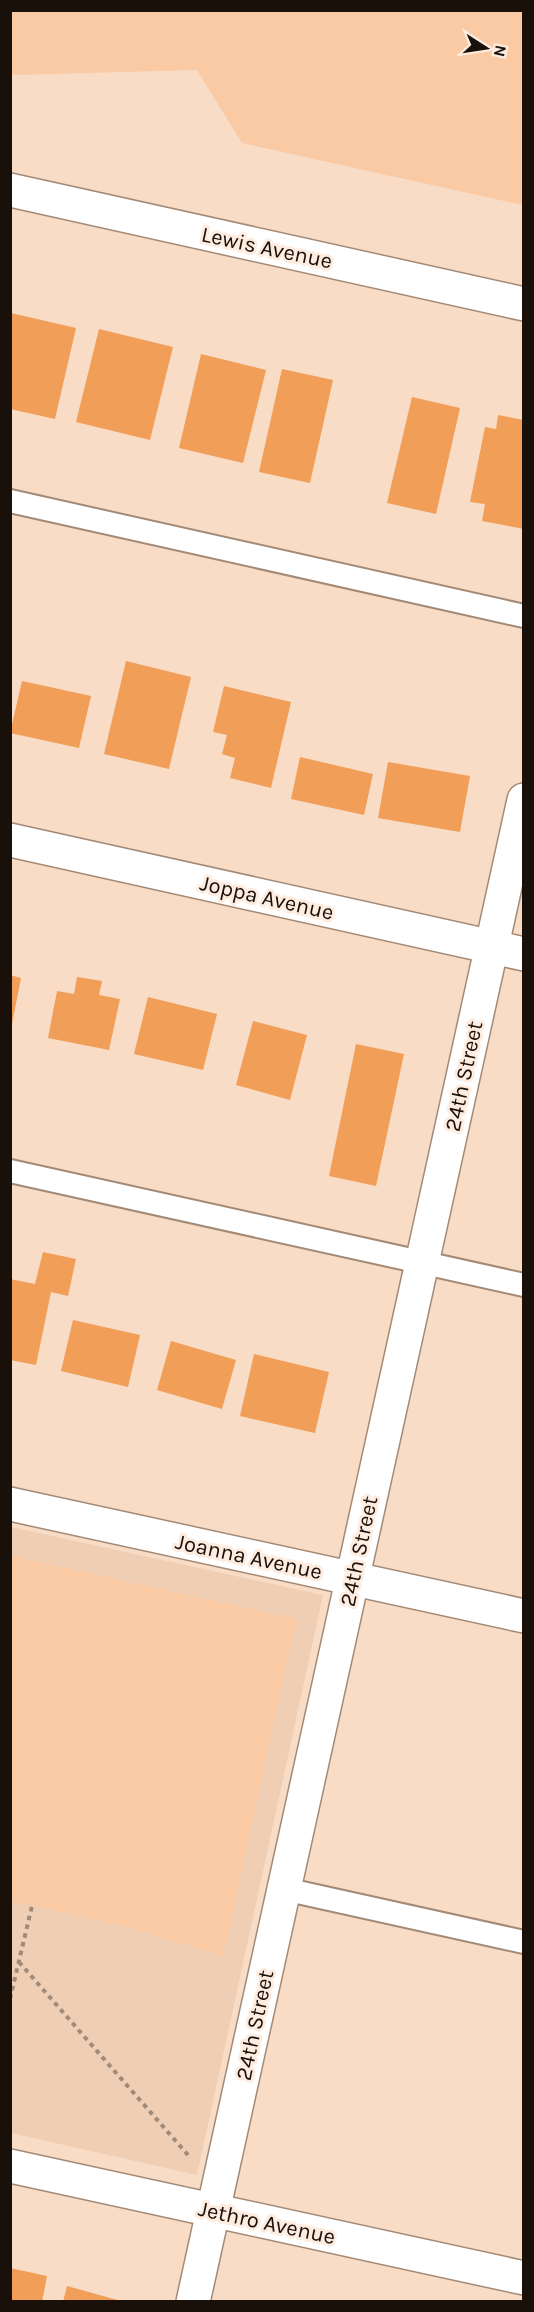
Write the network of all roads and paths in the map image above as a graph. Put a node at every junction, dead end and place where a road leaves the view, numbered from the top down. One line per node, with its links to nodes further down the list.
1 (10, 190): 2 (street, Lewis Avenue)
2 (524, 304)
3 (10, 501): 4 (lane)
4 (524, 616)
5 (524, 800): 7 (street, 24th Street)
6 (10, 840): 7 (street, Joppa Avenue)
7 (491, 946): 8 (street, Joppa Avenue); 10 (street, 24th Street)
8 (524, 954)
9 (10, 1172): 10 (lane)
10 (422, 1262): 11 (lane); 13 (street, 24th Street)
11 (524, 1285)
12 (10, 1504): 13 (street, Joanna Avenue)
13 (352, 1578): 14 (street, Joanna Avenue); 15 (street, 24th Street)
14 (524, 1616)
15 (284, 1889): 17 (lane); 22 (street, 24th Street)
16 (32, 1905): 18 (path)
17 (524, 1942)
18 (19, 1962): 19 (path); 20 (path)
19 (10, 1999)
20 (190, 2159)
21 (10, 2166): 22 (street, Jethro Avenue)
22 (214, 2210): 23 (street, Jethro Avenue); 24 (street, 24th Street)
23 (524, 2278)
24 (193, 2301)

